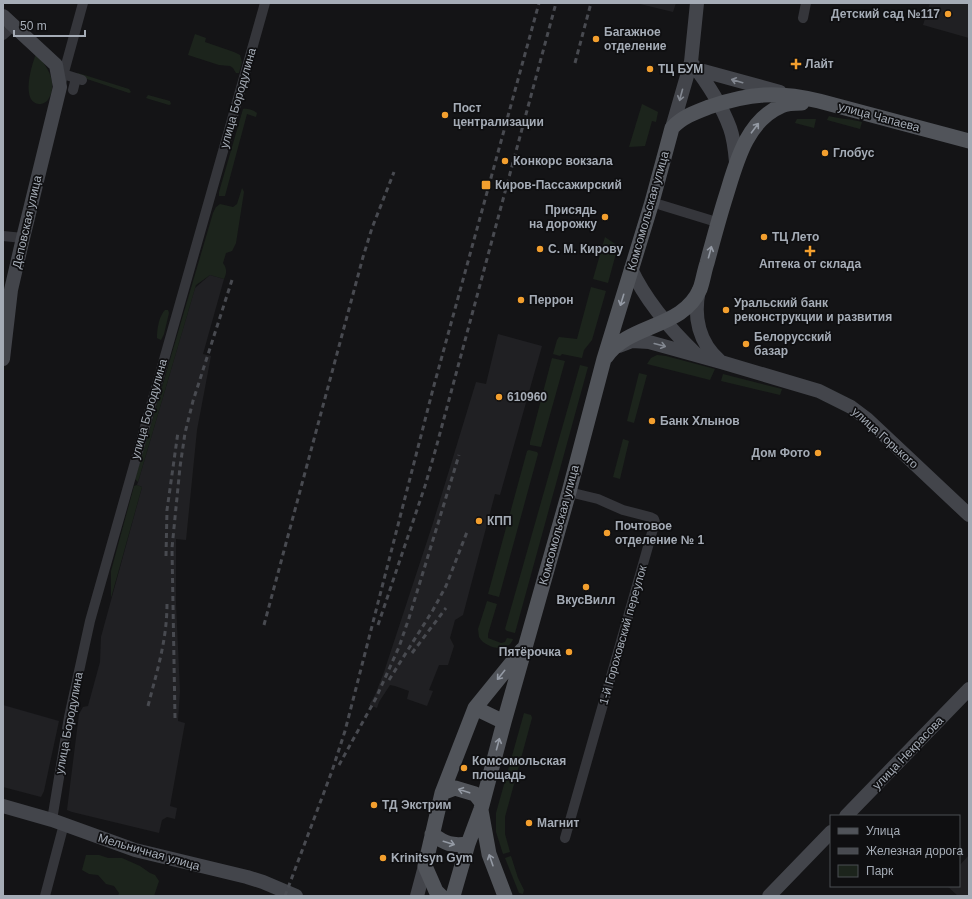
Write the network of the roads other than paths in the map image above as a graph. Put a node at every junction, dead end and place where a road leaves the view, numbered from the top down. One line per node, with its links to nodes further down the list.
1 (84, 3): 9 (street, Деповская улица)
2 (265, 3): 37 (street, улица Бородулина)
3 (697, 3): 7 (main road, Комсомольская улица)
4 (806, 3): 5 (street)
5 (802, 18)
6 (6, 26): 9 (main road, Деповская улица)
7 (694, 66): 10 (main road, улица Чапаева, one-way to 7); 12 (main road); 13 (main road, Комсомольская улица, one-way to 13)
8 (79, 79): 9 (street)
9 (65, 84): 19 (main road, Деповская улица)
10 (788, 95): 11 (main road, улица Чапаева); 12 (main road, улица Чапаева)
11 (819, 100): 14 (main road, улица Чапаева); 15 (main road, one-way to 11)
12 (718, 104): 13 (main road, улица Чапаева); 15 (main road)
13 (672, 128): 20 (main road, Комсомольская улица)
14 (969, 141)
15 (736, 162): 21 (main road, one-way to 15)
16 (661, 205): 17 (street)
17 (710, 220)
18 (3, 236): 19 (street)
19 (22, 238): 25 (main road, Деповская улица)
20 (631, 269): 22 (main road, улица Горького); 23 (main road, Комсомольская улица, one-way to 23)
21 (700, 290): 22 (main road); 26 (main road)
22 (666, 321): 23 (main road); 24 (main road, улица Горького)
23 (607, 355): 24 (main road, улица Горького, one-way to 24); 27 (main road, Комсомольская улица)
24 (696, 355): 26 (main road, улица Горького)
25 (3, 360)
26 (721, 362): 28 (main road, улица Горького)
27 (569, 492): 29 (main road, Комсомольская улица); 40 (street, 1-й Гороховский переулок)
28 (969, 515)
29 (526, 645): 31 (main road, Комсомольская улица, one-way to 31); 32 (main road, Комсомольская улица)
30 (969, 689): 36 (main road, улица Некрасова)
31 (475, 708): 32 (main road); 33 (main road, Комсомольская улица)
32 (504, 722): 35 (main road, Комсомольская улица, one-way to 32)
33 (442, 793): 35 (main road, one-way to 33); 39 (main road, Комсомольская улица)
34 (3, 806): 37 (main road, Мельничная улица)
35 (482, 806): 41 (main road, Комсомольская улица); 48 (main road, one-way to 35)
36 (847, 815)
37 (58, 822): 43 (street, улица Бородулина); 44 (main road, Мельничная улица)
38 (830, 833): 49 (main road)
39 (432, 834): 41 (main road, one-way to 41); 42 (main road, Комсомольская улица)
40 (565, 838)
41 (468, 844): 47 (main road, Комсомольская улица)
42 (425, 866): 45 (main road, Комсомольская улица); 46 (main road)
43 (45, 896)
44 (296, 896)
45 (417, 896)
46 (441, 896)
47 (453, 896)
48 (505, 896)
49 (769, 896)

